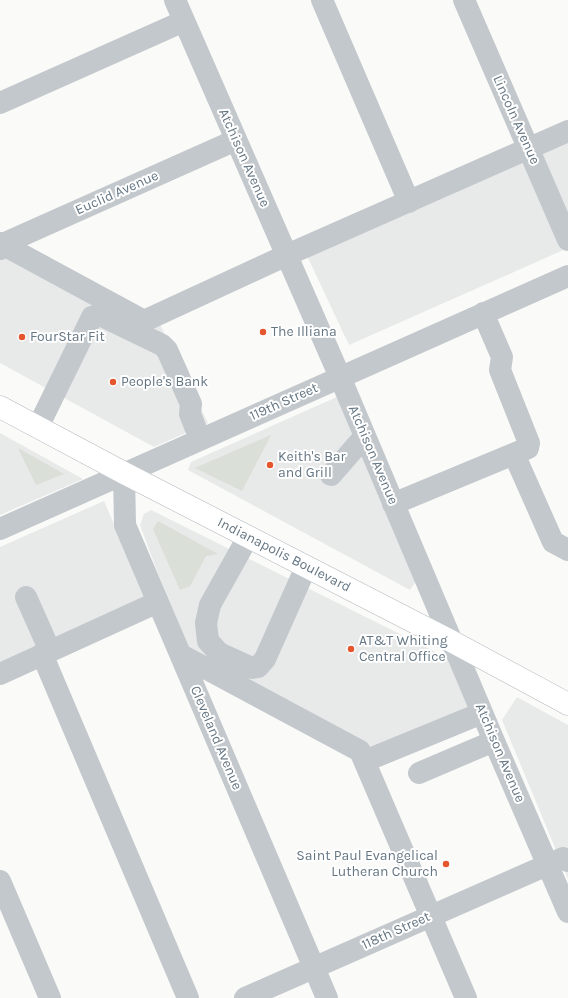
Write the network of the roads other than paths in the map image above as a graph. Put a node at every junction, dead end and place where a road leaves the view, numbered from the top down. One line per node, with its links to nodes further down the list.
1 (175, 0): 4 (street, Atchison Avenue)
2 (322, 0): 9 (street)
3 (464, 0): 8 (street, Lincoln Avenue)
4 (184, 20): 5 (street); 7 (street, Atchison Avenue)
5 (0, 103)
6 (568, 131): 8 (street)
7 (236, 140): 11 (street, Euclid Avenue); 12 (street, Atchison Avenue)
8 (528, 148): 9 (street); 10 (street, Lincoln Avenue)
9 (409, 202): 12 (street)
10 (568, 240)
11 (1, 245): 12 (street)
12 (287, 255): 15 (street, Atchison Avenue)
13 (568, 276): 14 (street, 119th Street)
14 (483, 313): 15 (street, 119th Street); 20 (street)
15 (340, 377): 18 (street, Atchison Avenue); 19 (street, 119th Street)
16 (0, 407): 17 (main road, Indianapolis Boulevard)
17 (38, 427): 19 (street); 21 (main road, Indianapolis Boulevard)
18 (365, 436): 22 (street); 23 (street, Atchison Avenue)
19 (200, 439): 21 (street, 119th Street)
20 (514, 454): 23 (street); 26 (street)
21 (124, 473): 24 (street, 119th Street); 25 (main road, Indianapolis Boulevard); 29 (street, Cleveland Avenue)
22 (331, 475)
23 (393, 504): 31 (street, Atchison Avenue)
24 (0, 529)
25 (248, 537): 27 (main road, Indianapolis Boulevard); 30 (street)
26 (568, 550)
27 (306, 567): 30 (street); 31 (main road, Indianapolis Boulevard)
28 (26, 597): 32 (street)
29 (158, 602): 32 (street); 33 (street, Cleveland Avenue)
30 (208, 641): 33 (street)
31 (451, 641): 35 (main road, Indianapolis Boulevard); 36 (street, Atchison Avenue)
32 (46, 653): 34 (street); 47 (street)
33 (180, 654): 38 (street); 45 (street, Cleveland Avenue)
34 (0, 674)
35 (568, 704)
36 (482, 713): 37 (street, Atchison Avenue); 38 (street)
37 (494, 741): 39 (street); 41 (street, Atchison Avenue)
38 (365, 761): 44 (street)
39 (419, 773)
40 (568, 843): 41 (street, 118th Street)
41 (553, 859): 43 (street, Atchison Avenue); 44 (street, 118th Street)
42 (0, 881): 46 (street)
43 (568, 912)
44 (431, 916): 45 (street, 118th Street); 50 (street)
45 (314, 967): 48 (street, 118th Street); 49 (street, Cleveland Avenue)
46 (50, 998)
47 (188, 998)
48 (245, 998)
49 (327, 998)
50 (466, 998)

